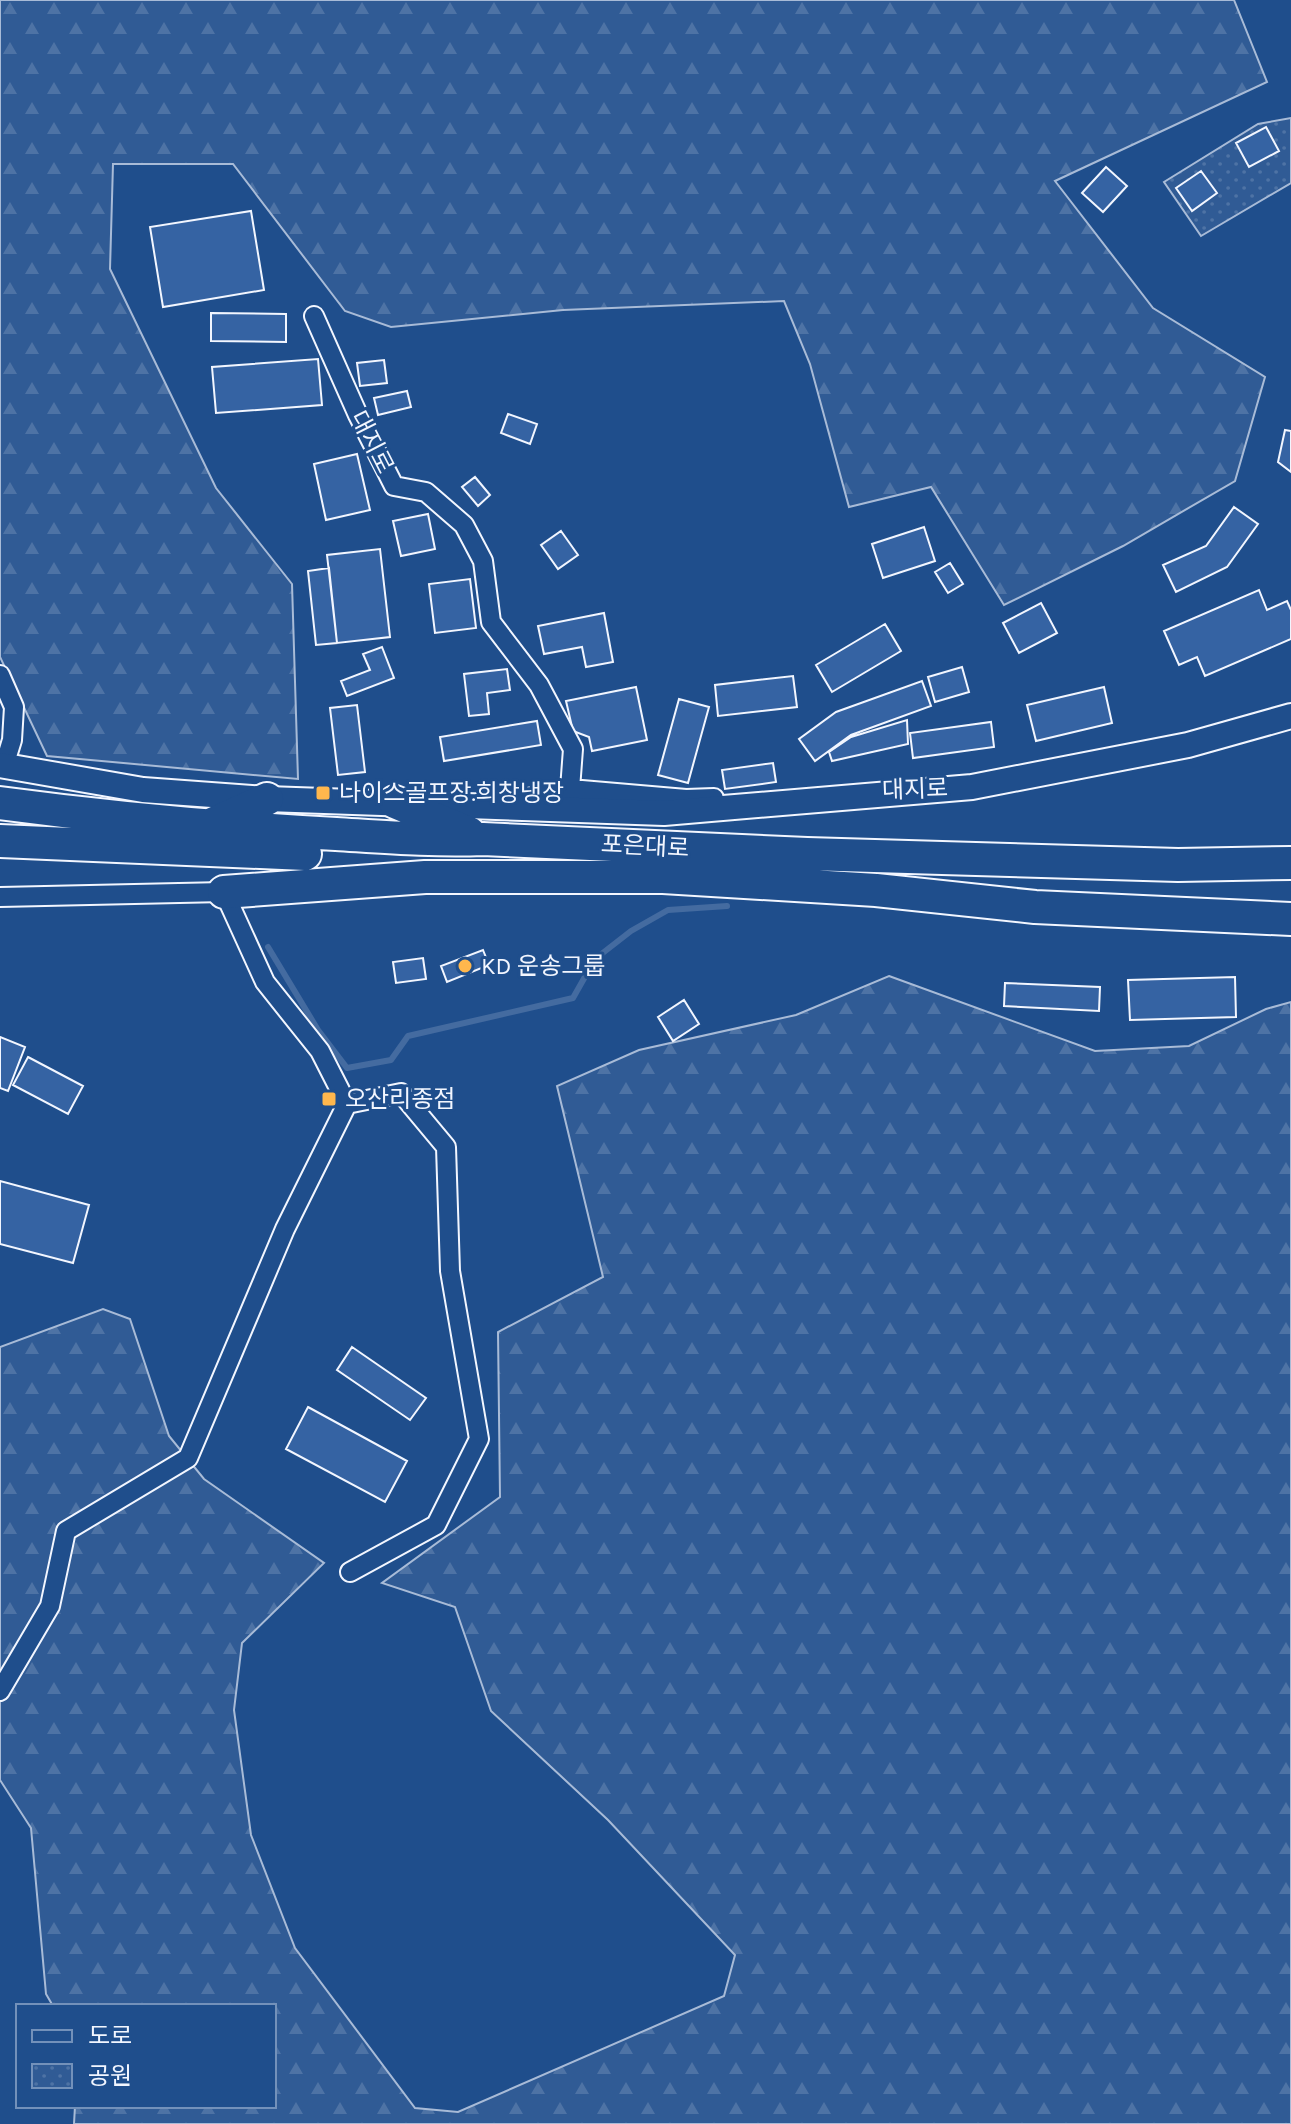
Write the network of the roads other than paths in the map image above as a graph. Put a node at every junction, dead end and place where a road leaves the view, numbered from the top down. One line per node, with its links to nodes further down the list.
1 (314, 316): 6 (street, 대지로)
2 (0, 675): 4 (street)
3 (1291, 716): 5 (main road, 대지로)
4 (2, 765): 7 (main road, 대지로)
5 (972, 787): 6 (street, 대지로); 10 (main road, 대지로)
6 (570, 789): 10 (street, 대지로)
7 (267, 799): 8 (main road, 대지로); 11 (highway)
8 (395, 802): 10 (main road, 대지로); 12 (highway)
9 (0, 803): 11 (highway, 포은대로)
10 (500, 805)
11 (207, 826): 12 (highway, 포은대로)
12 (483, 839): 14 (highway, 포은대로)
13 (0, 841): 15 (highway, 포은대로)
14 (1291, 863)
15 (698, 866): 16 (highway, 포은대로); 17 (highway)
16 (822, 872): 18 (highway, 포은대로); 19 (highway)
17 (663, 877): 19 (highway); 20 (highway)
18 (1291, 879)
19 (876, 890): 22 (highway)
20 (224, 892): 21 (street); 23 (street)
21 (0, 897)
22 (1291, 919)
23 (347, 1104): 24 (street); 25 (street)
24 (350, 1572)
25 (0, 1691)

